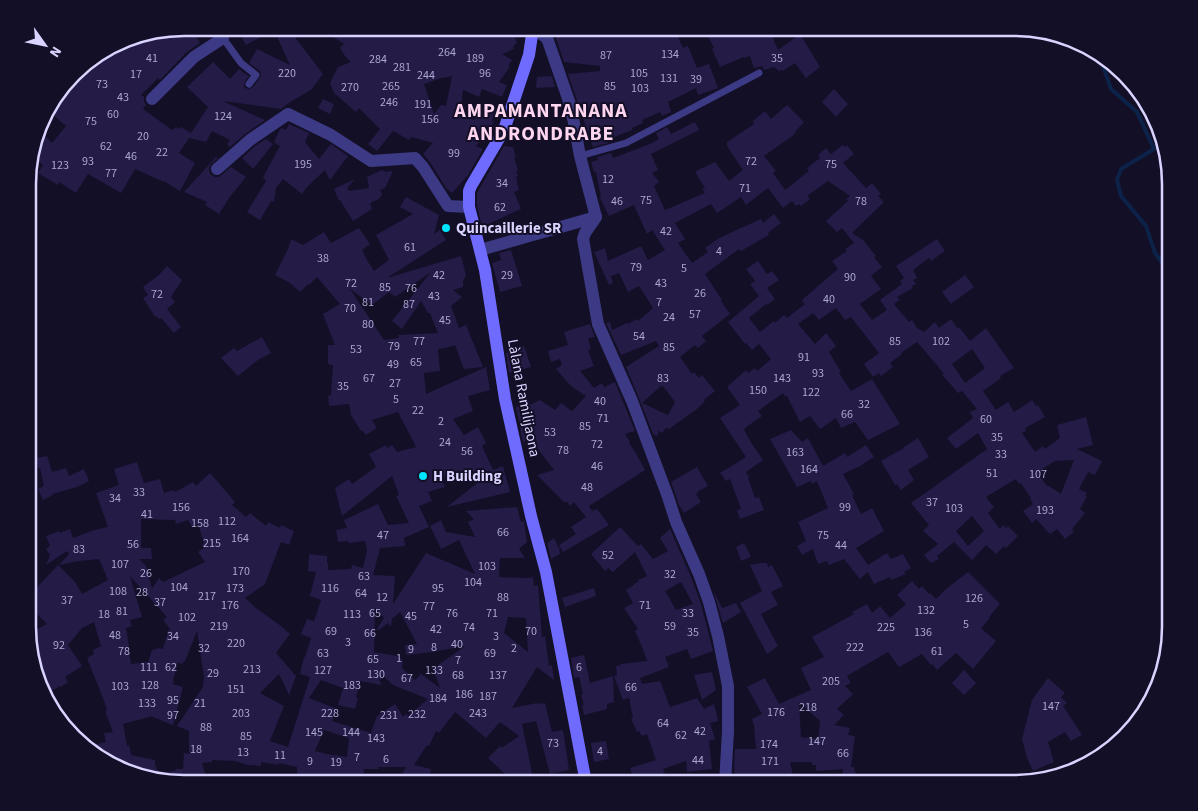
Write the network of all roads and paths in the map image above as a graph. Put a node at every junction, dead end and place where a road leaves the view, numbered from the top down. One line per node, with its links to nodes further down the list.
1 (532, 36): 9 (street, Làlana Ramilijaona)
2 (544, 36): 7 (street)
3 (223, 38): 5 (lane); 6 (street)
4 (759, 73): 7 (lane)
5 (250, 84)
6 (152, 99)
7 (580, 156): 10 (street)
8 (216, 169): 9 (street)
9 (469, 207): 11 (street, Làlana Ramilijaona)
10 (596, 217): 11 (street); 12 (street)
11 (480, 250): 13 (street, Làlana Ramilijaona)
12 (726, 774)
13 (584, 775)

